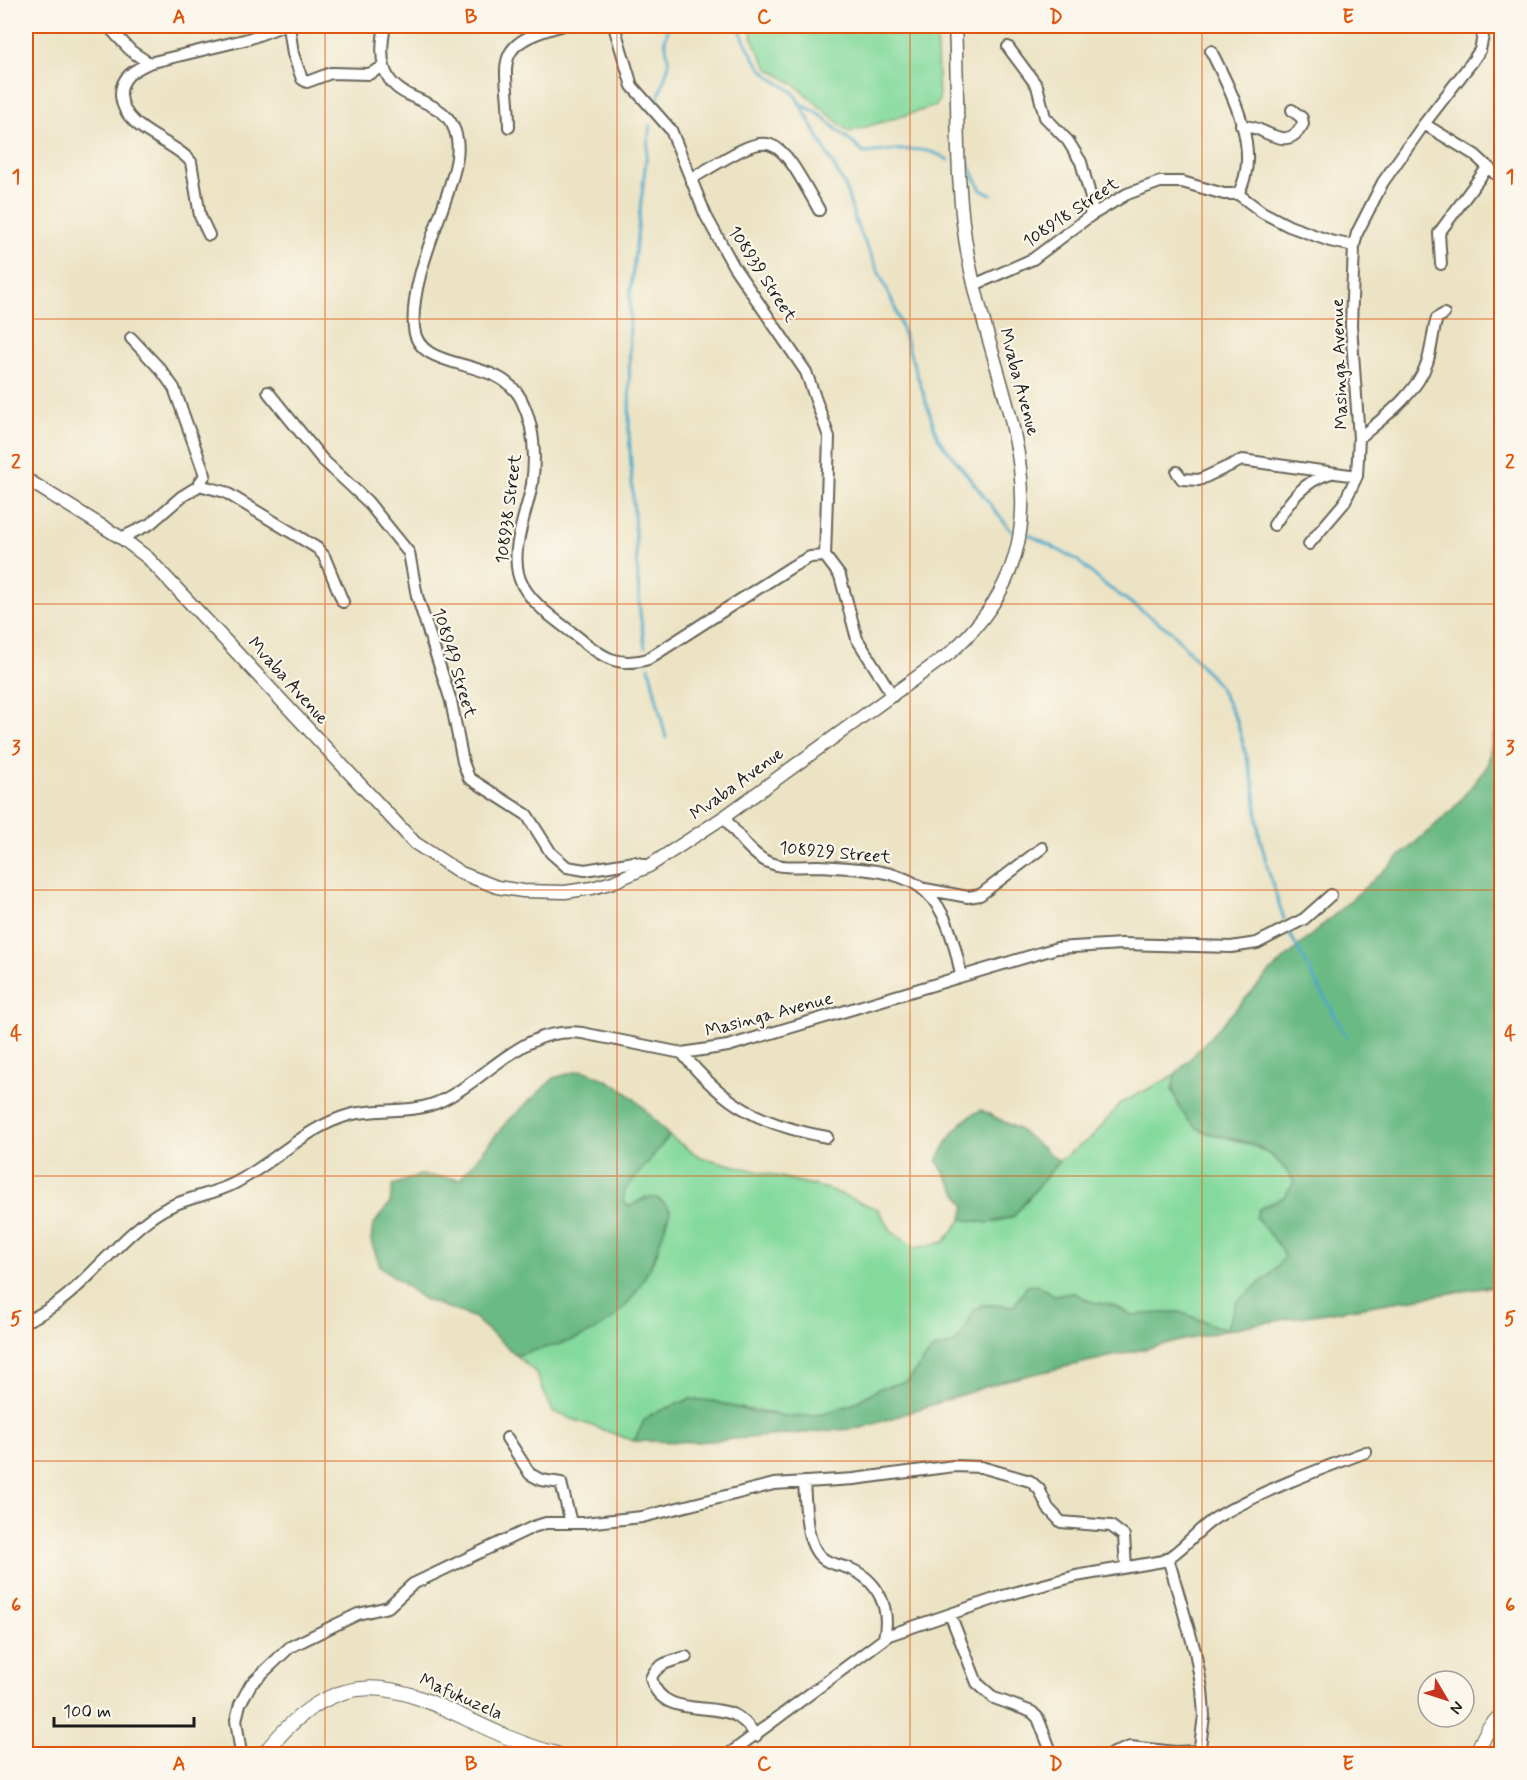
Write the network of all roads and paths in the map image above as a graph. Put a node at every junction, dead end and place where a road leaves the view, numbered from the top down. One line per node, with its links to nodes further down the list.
1 (108, 26): 12 (street)
2 (282, 26): 12 (street)
3 (289, 26): 13 (street)
4 (385, 26): 13 (street)
5 (561, 26): 9 (street)
6 (614, 26): 19 (street, 108939 Street)
7 (955, 26): 27 (street, Mvaba Avenue)
8 (1485, 26): 15 (street, Masinga Avenue)
9 (545, 28): 17 (street)
10 (1008, 47): 23 (street)
11 (1211, 51): 16 (street)
12 (149, 63): 24 (street)
13 (382, 67): 40 (street, 108938 Street)
14 (1292, 110): 16 (street)
15 (1424, 124): 18 (street); 25 (street, Masinga Avenue)
16 (1241, 125): 21 (street)
17 (509, 127)
18 (1487, 168): 20 (street); 26 (street)
19 (691, 179): 22 (street); 40 (street, 108939 Street)
20 (1502, 180)
21 (1238, 194): 23 (street, 108918 Street); 25 (street, 108918 Street)
22 (819, 210)
23 (1090, 216): 27 (street, 108918 Street)
24 (209, 235)
25 (1354, 246): 31 (street, Masinga Avenue)
26 (1441, 264)
27 (974, 285): 42 (street, Mvaba Avenue)
28 (1444, 314): 31 (street)
29 (131, 338): 36 (street)
30 (268, 392): 45 (street, 108949 Street)
31 (1359, 438): 34 (street, Masinga Avenue)
32 (1177, 472): 33 (street)
33 (1334, 472): 34 (street); 37 (street)
34 (1357, 476): 39 (street, Masinga Avenue)
35 (26, 479): 38 (street, Mvaba Avenue)
36 (199, 485): 38 (street); 41 (street)
37 (1274, 525)
38 (121, 538): 45 (street, Mvaba Avenue)
39 (1309, 544)
40 (825, 556): 42 (street)
41 (343, 602)
42 (893, 696): 43 (street, Mvaba Avenue)
43 (723, 817): 45 (street, Mvaba Avenue); 46 (street, 108929 Street)
44 (1042, 848): 46 (street, 108929 Street)
45 (649, 866)
46 (924, 889): 48 (street, 108929 Street)
47 (1331, 895): 48 (street, Masinga Avenue)
48 (961, 975): 49 (street, Masinga Avenue)
49 (682, 1053): 50 (street); 51 (street, Masinga Avenue)
50 (827, 1137)
51 (26, 1321)
52 (507, 1437): 55 (street)
53 (1366, 1452): 56 (street)
54 (804, 1484): 55 (street); 57 (street); 59 (street)
55 (571, 1523): 64 (street)
56 (1168, 1558): 57 (street); 63 (street)
57 (1126, 1567): 58 (street)
58 (950, 1614): 59 (street); 70 (street)
59 (884, 1638): 62 (street)
60 (686, 1657): 62 (street)
61 (1502, 1714): 72 (main road)
62 (756, 1736): 69 (street)
63 (1199, 1753): 71 (street)
64 (241, 1755)
65 (264, 1755): 66 (main road, Mafukuzela)
66 (557, 1755)
67 (681, 1755): 68 (main road)
68 (701, 1755)
69 (729, 1755)
70 (1052, 1755)
71 (1111, 1755)
72 (1476, 1755)

